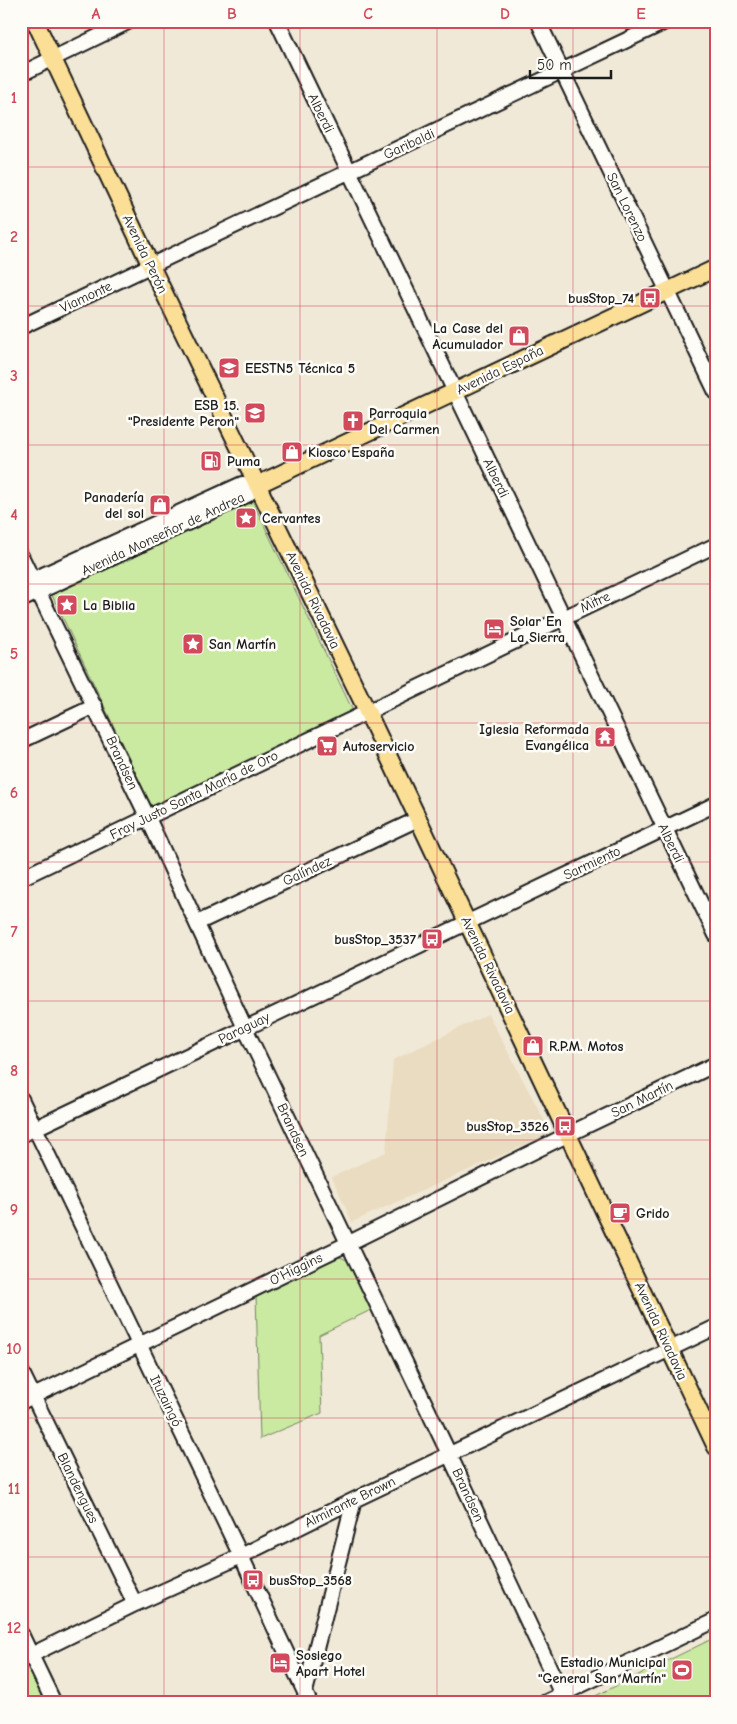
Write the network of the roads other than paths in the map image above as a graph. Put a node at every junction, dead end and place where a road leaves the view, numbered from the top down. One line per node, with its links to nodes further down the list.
1 (35, 21): 6 (main road, Avenida Perón)
2 (130, 21): 6 (street)
3 (277, 21): 9 (street, Alberdi)
4 (538, 21): 7 (street, San Lorenzo)
5 (667, 21): 7 (street, Garibaldi)
6 (53, 59): 8 (street); 10 (main road, Avenida Perón)
7 (562, 71): 9 (street, Garibaldi); 12 (street, San Lorenzo)
8 (21, 74)
9 (349, 172): 10 (street, Garibaldi); 14 (street, Alberdi)
10 (151, 266): 13 (street, Viamonte); 16 (main road, Avenida Perón)
11 (716, 268): 12 (main road, Avenida España)
12 (667, 291): 14 (main road, Avenida España); 15 (street, San Lorenzo)
13 (21, 327)
14 (455, 392): 16 (main road, Avenida España); 21 (street, Alberdi)
15 (716, 392)
16 (257, 485): 19 (street, Avenida Monseñor de Andrea); 23 (main road, Avenida Rivadavia)
17 (716, 545): 21 (street, Mitre)
18 (21, 556): 19 (street, Brandsen)
19 (31, 586): 20 (street, Avenida Monseñor de Andrea); 22 (street, Brandsen)
20 (21, 600)
21 (563, 618): 23 (street, Mitre); 28 (street, Alberdi)
22 (94, 706): 24 (street); 26 (street, Brandsen)
23 (367, 711): 26 (street, Fray Justo Santa María de Oro); 27 (main road, Avenida Rivadavia)
24 (21, 741)
25 (716, 804): 28 (street, Sarmiento)
26 (148, 818): 29 (street, Fray Justo Santa María de Oro); 31 (street, Brandsen)
27 (418, 819): 30 (main road, Avenida Rivadavia); 31 (street, Galíndez)
28 (664, 828): 30 (street, Sarmiento); 32 (street, Alberdi)
29 (21, 878)
30 (467, 922): 33 (street, Paraguay); 37 (main road, Avenida Rivadavia)
31 (197, 923): 33 (street, Brandsen)
32 (716, 935)
33 (245, 1028): 36 (street, Paraguay); 39 (street, Brandsen)
34 (716, 1064): 37 (street, San Martín)
35 (21, 1099): 36 (street, Ituzaingó)
36 (35, 1128): 38 (street, Paraguay); 41 (street, Ituzaingó)
37 (568, 1134): 39 (street, O'Higgins); 42 (main road, Avenida Rivadavia)
38 (21, 1135)
39 (347, 1244): 41 (street, O'Higgins); 46 (street, Brandsen)
40 (716, 1327): 42 (street, Almirante Brown)
41 (138, 1345): 44 (street, O'Higgins); 48 (street, Ituzaingó)
42 (669, 1349): 45 (main road, Avenida Rivadavia); 46 (street, Almirante Brown)
43 (21, 1371): 44 (street, Blandengues)
44 (27, 1399): 49 (street, Blandengues)
45 (716, 1446)
46 (449, 1454): 47 (street, Almirante Brown); 54 (street, Brandsen)
47 (354, 1500): 48 (street, Almirante Brown); 53 (street)
48 (241, 1556): 49 (street, Almirante Brown); 53 (street, Ituzaingó)
49 (135, 1604): 52 (street, Almirante Brown)
50 (716, 1620): 54 (street)
51 (21, 1634): 52 (street)
52 (32, 1655): 55 (street)
53 (307, 1697)
54 (564, 1699): 56 (street)
55 (54, 1703)
56 (544, 1703)

